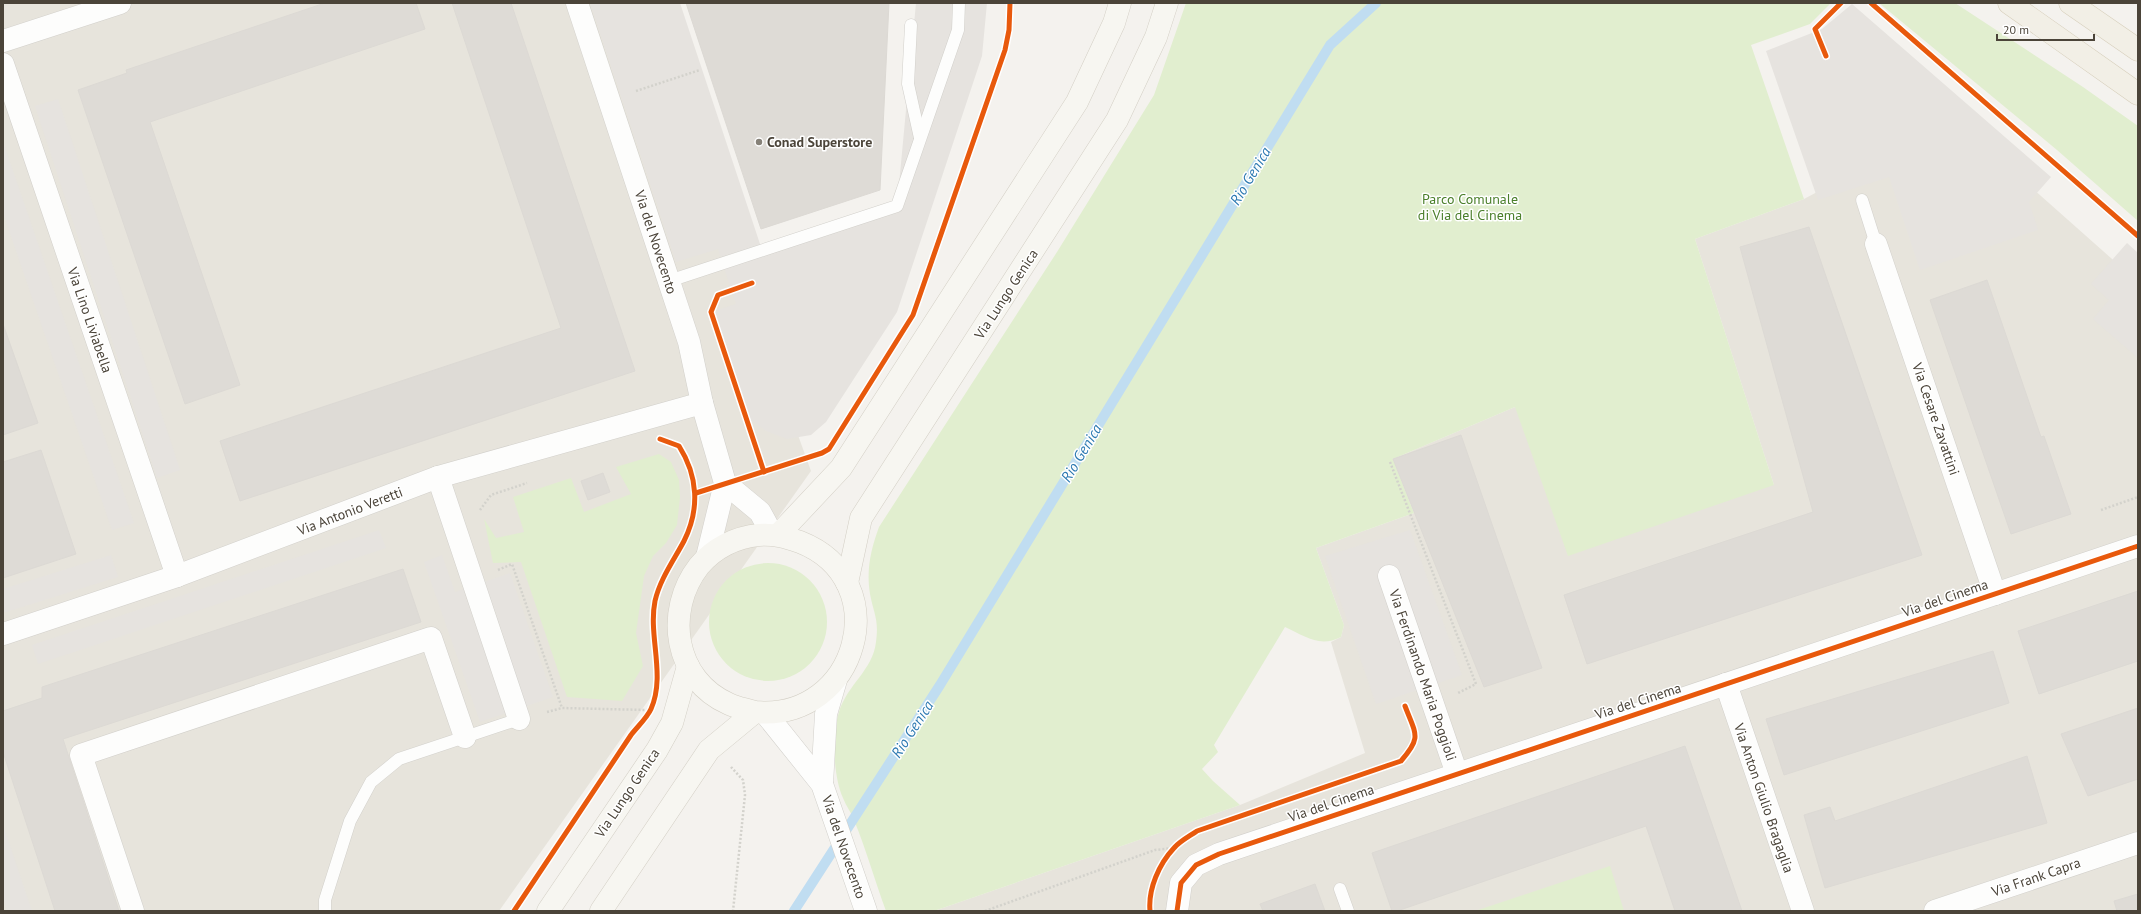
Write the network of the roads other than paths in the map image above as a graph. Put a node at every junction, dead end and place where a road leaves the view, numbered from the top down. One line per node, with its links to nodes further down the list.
1 (120, 3): 9 (street)
2 (577, 3): 16 (street, Via del Novecento)
3 (959, 3): 13 (lane)
4 (1120, 3): 20 (street)
5 (1167, 3): 25 (street, Via Lungo Genica)
6 (2009, 3): 12 (main road)
7 (2070, 3): 10 (main road)
8 (911, 25): 13 (lane)
9 (3, 41)
10 (2138, 50)
11 (3, 64): 23 (street, Via Lino Liviabella)
12 (2138, 94)
13 (920, 140): 16 (lane)
14 (1862, 200): 15 (lane)
15 (1876, 244): 26 (street, Via Cesare Zavattini)
16 (669, 281): 17 (street, Via del Novecento)
17 (702, 403): 18 (street, Via Antonio Veretti); 19 (street, Via del Novecento)
18 (438, 477): 23 (street, Via Antonio Veretti); 32 (street)
19 (725, 483): 20 (street); 22 (street, Via del Novecento)
20 (775, 534): 22 (street, Via Lungo Genica); 25 (street, Via Lungo Genica)
21 (2138, 546): 26 (street, Via del Cinema)
22 (707, 556): 28 (street, Via Lungo Genica)
23 (177, 576): 27 (street, Via Antonio Veretti)
24 (1389, 576): 34 (street, Via Ferdinando Maria Poggioli)
25 (847, 583): 29 (street, Via Lungo Genica)
26 (1995, 594): 30 (street, Via del Cinema)
27 (3, 634)
28 (688, 666): 31 (street, Via Lungo Genica); 40 (street, Via Lungo Genica)
29 (836, 680): 31 (street, Via Lungo Genica); 35 (street, Via del Novecento)
30 (1726, 684): 34 (street, Via del Cinema); 45 (street, Via Anton Giulio Bragaglia)
31 (760, 712): 35 (street, Via del Novecento); 41 (street)
32 (519, 719): 33 (lane)
33 (465, 737): 38 (street); 39 (lane)
34 (1457, 774): 43 (street, Via del Cinema)
35 (822, 784): 42 (street, Via del Novecento)
36 (2138, 843): 46 (street, Via Frank Capra)
37 (1340, 889): 44 (lane)
38 (133, 911)
39 (325, 911)
40 (548, 911)
41 (601, 911)
42 (866, 911)
43 (1178, 911)
44 (1348, 911)
45 (1802, 911)
46 (1935, 911)

